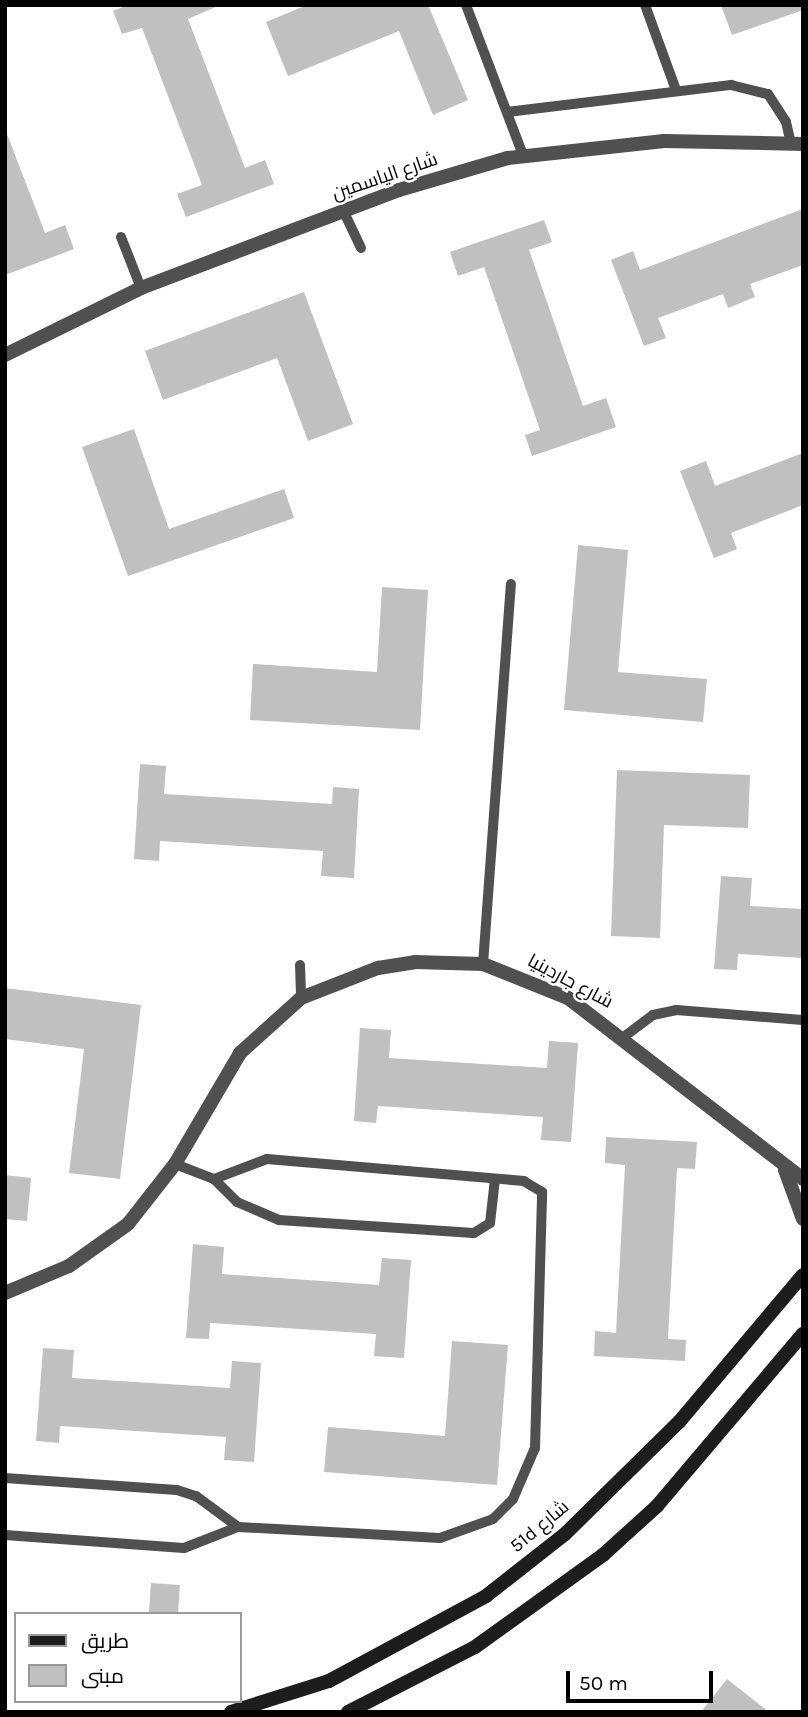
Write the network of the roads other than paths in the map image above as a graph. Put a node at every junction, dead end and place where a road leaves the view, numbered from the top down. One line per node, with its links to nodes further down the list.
1 (467, 5): 4 (lane)
2 (645, 5): 3 (lane)
3 (676, 90): 4 (lane); 5 (lane)
4 (507, 112): 6 (lane)
5 (797, 144): 6 (street, شارع الياسمين)
6 (523, 155): 7 (street, شارع الياسمين)
7 (344, 210): 9 (lane); 10 (street, شارع الياسمين)
8 (121, 237): 10 (lane)
9 (361, 248)
10 (141, 288): 11 (street, شارع الياسمين)
11 (5, 355)
12 (511, 584): 13 (lane)
13 (483, 964): 15 (street, شارع جاردينيا); 17 (street, شارع جاردينيا)
14 (300, 965): 15 (lane)
15 (301, 998): 18 (street, شارع جاردينيا)
16 (803, 1020): 17 (lane)
17 (625, 1036): 19 (street, شارع جاردينيا)
18 (175, 1164): 20 (lane); 25 (street, شارع جاردينيا)
19 (785, 1170): 22 (street, شارع جاردينيا); 23 (street, شارع جاردينيا)
20 (214, 1179): 21 (lane); 21 (lane)
21 (495, 1179): 28 (lane)
22 (803, 1179)
23 (803, 1219)
24 (802, 1273): 30 (street, 51d شارع)
25 (5, 1293)
26 (803, 1334): 31 (street)
27 (5, 1478): 28 (lane)
28 (238, 1527): 29 (lane)
29 (5, 1535)
30 (231, 1712)
31 (348, 1712)

